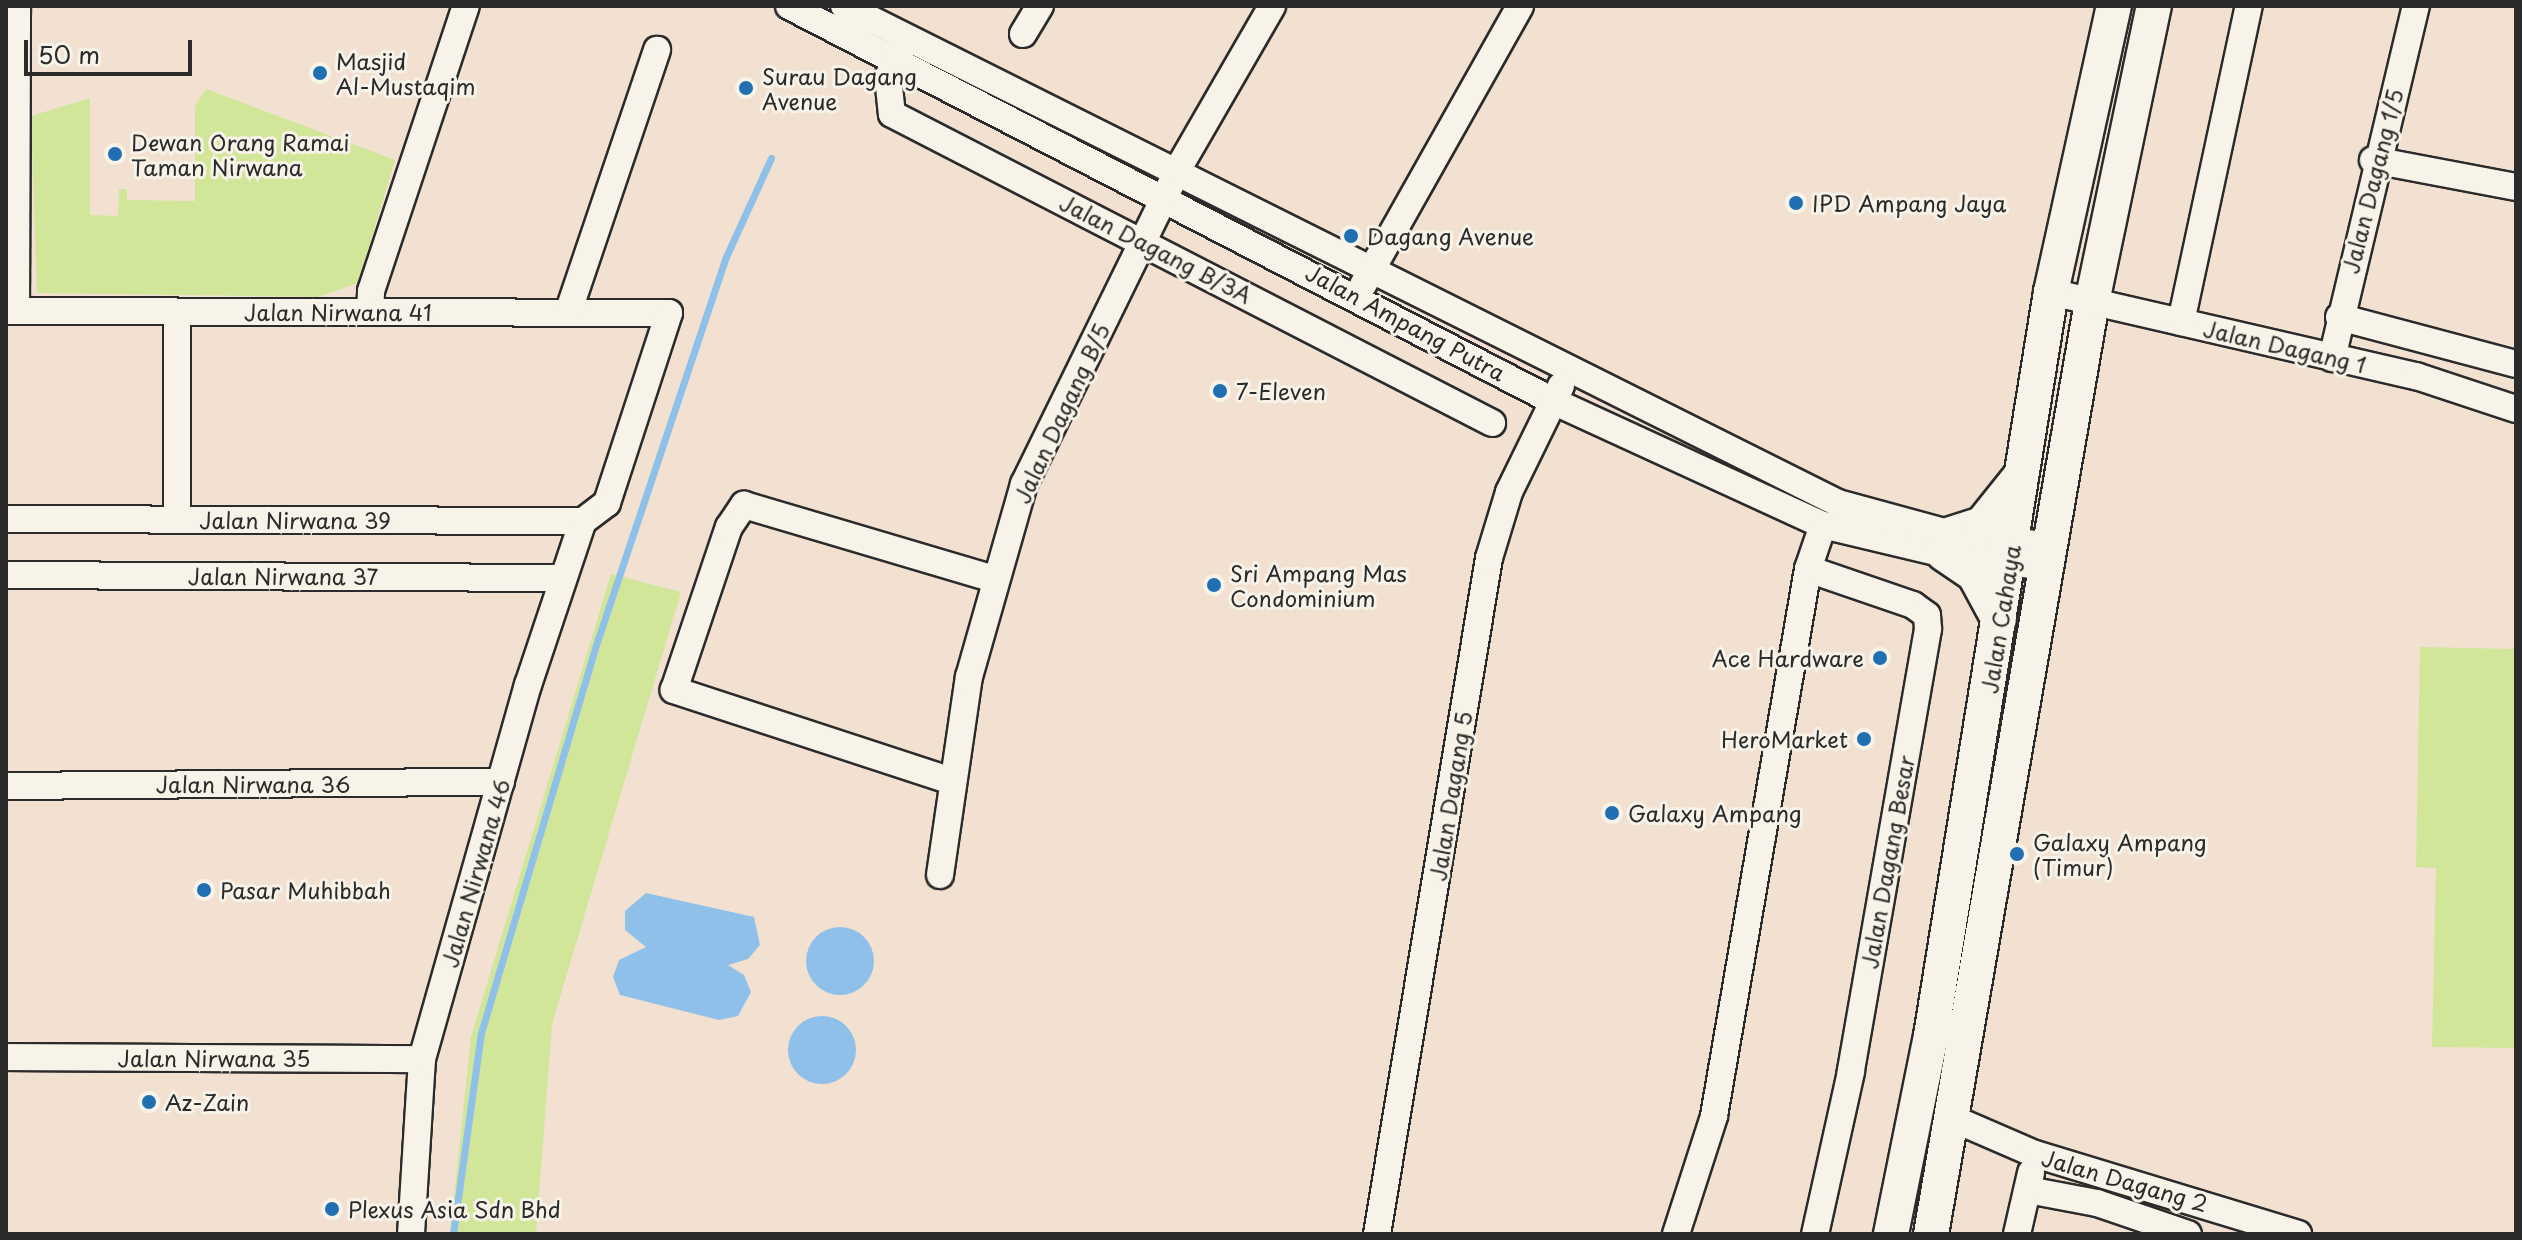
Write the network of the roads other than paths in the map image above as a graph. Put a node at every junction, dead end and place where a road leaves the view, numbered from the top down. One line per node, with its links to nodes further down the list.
1 (17, 6): 24 (street)
2 (466, 6): 26 (street)
3 (789, 6): 13 (street, Jalan Ampang Putra)
4 (844, 6): 13 (street, Jalan Ampang Putra)
5 (1040, 6): 12 (street)
6 (1272, 6): 16 (street, Jalan Dagang B/5)
7 (1520, 6): 20 (street)
8 (2114, 6): 21 (main road, Jalan Cahaya)
9 (2154, 6): 23 (main road, Jalan Cahaya)
10 (2249, 6): 29 (street)
11 (2416, 6): 15 (street, Jalan Dagang 1/5)
12 (1023, 34)
13 (902, 48): 16 (street, Jalan Ampang Putra); 18 (street, Jalan Ampang Putra); 19 (street, Jalan Dagang B/3A)
14 (657, 50): 27 (street)
15 (2373, 160): 17 (street); 28 (street, Jalan Dagang 1/5)
16 (1178, 169): 18 (street, Jalan Dagang B/5); 20 (street, Jalan Ampang Putra)
17 (2516, 187)
18 (1165, 195): 19 (street, Jalan Dagang B/5); 22 (street, Jalan Ampang Putra)
19 (1142, 240): 35 (street, Jalan Dagang B/3A); 47 (street, Jalan Dagang B/5)
20 (1370, 271): 22 (street); 32 (street, Jalan Ampang Putra)
21 (2051, 292): 23 (street, Jalan Dagang 1); 36 (main road, Jalan Cahaya)
22 (1357, 296): 33 (street, Jalan Ampang Putra)
23 (2092, 302): 29 (street, Jalan Dagang 1); 43 (main road, Jalan Cahaya)
24 (11, 311): 25 (street, Jalan Nirwana 41)
25 (177, 312): 26 (street, Jalan Nirwana 41); 38 (street)
26 (370, 312): 27 (street, Jalan Nirwana 41)
27 (568, 313): 39 (street, Jalan Nirwana 41)
28 (2339, 317): 30 (street, Jalan Dagang 1/5); 31 (street)
29 (2181, 322): 30 (street, Jalan Dagang 1)
30 (2332, 358): 34 (street, Jalan Dagang 1)
31 (2516, 364)
32 (1568, 372): 33 (street, Jalan Dagang 5); 41 (street, Jalan Ampang Putra)
33 (1553, 401): 40 (street, Jalan Ampang Putra); 59 (street, Jalan Dagang 5)
34 (2516, 409)
35 (1492, 423)
36 (2022, 472): 41 (main road); 42 (main road, Jalan Cahaya)
37 (6, 519): 38 (street, Jalan Nirwana 39)
38 (177, 519): 39 (street, Jalan Nirwana 39)
39 (583, 521): 46 (street, Jalan Nirwana 46)
40 (1823, 525): 41 (street, Jalan Ampang Putra); 44 (street)
41 (1947, 544): 42 (street, Jalan Ampang Putra); 48 (main road)
42 (2010, 552): 43 (street, Jalan Ampang Putra); 48 (main road, Jalan Cahaya)
43 (2050, 557): 55 (main road, Jalan Cahaya)
44 (1808, 569): 60 (street); 61 (street, Jalan Dagang Besar)
45 (6, 575): 46 (street, Jalan Nirwana 37)
46 (560, 578): 50 (street, Jalan Nirwana 46)
47 (994, 579): 49 (street, Jalan Dagang B/5); 49 (street)
48 (1999, 620): 62 (main road, Jalan Cahaya)
49 (952, 781): 52 (street, Jalan Dagang B/5)
50 (501, 782): 51 (street, Jalan Nirwana 36); 54 (street, Jalan Nirwana 46)
51 (6, 786)
52 (940, 875)
53 (6, 1057): 54 (street, Jalan Nirwana 35)
54 (422, 1059): 58 (street, Jalan Nirwana 46)
55 (1954, 1119): 56 (street, Jalan Dagang 2); 63 (main road, Jalan Cahaya)
56 (2035, 1154): 57 (street); 66 (street, Jalan Dagang 2)
57 (2028, 1190): 64 (street); 65 (street)
58 (411, 1234)
59 (1377, 1234)
60 (1676, 1234)
61 (1815, 1234)
62 (1891, 1234)
63 (1931, 1234)
64 (2017, 1234)
65 (2188, 1234)
66 (2298, 1234)

